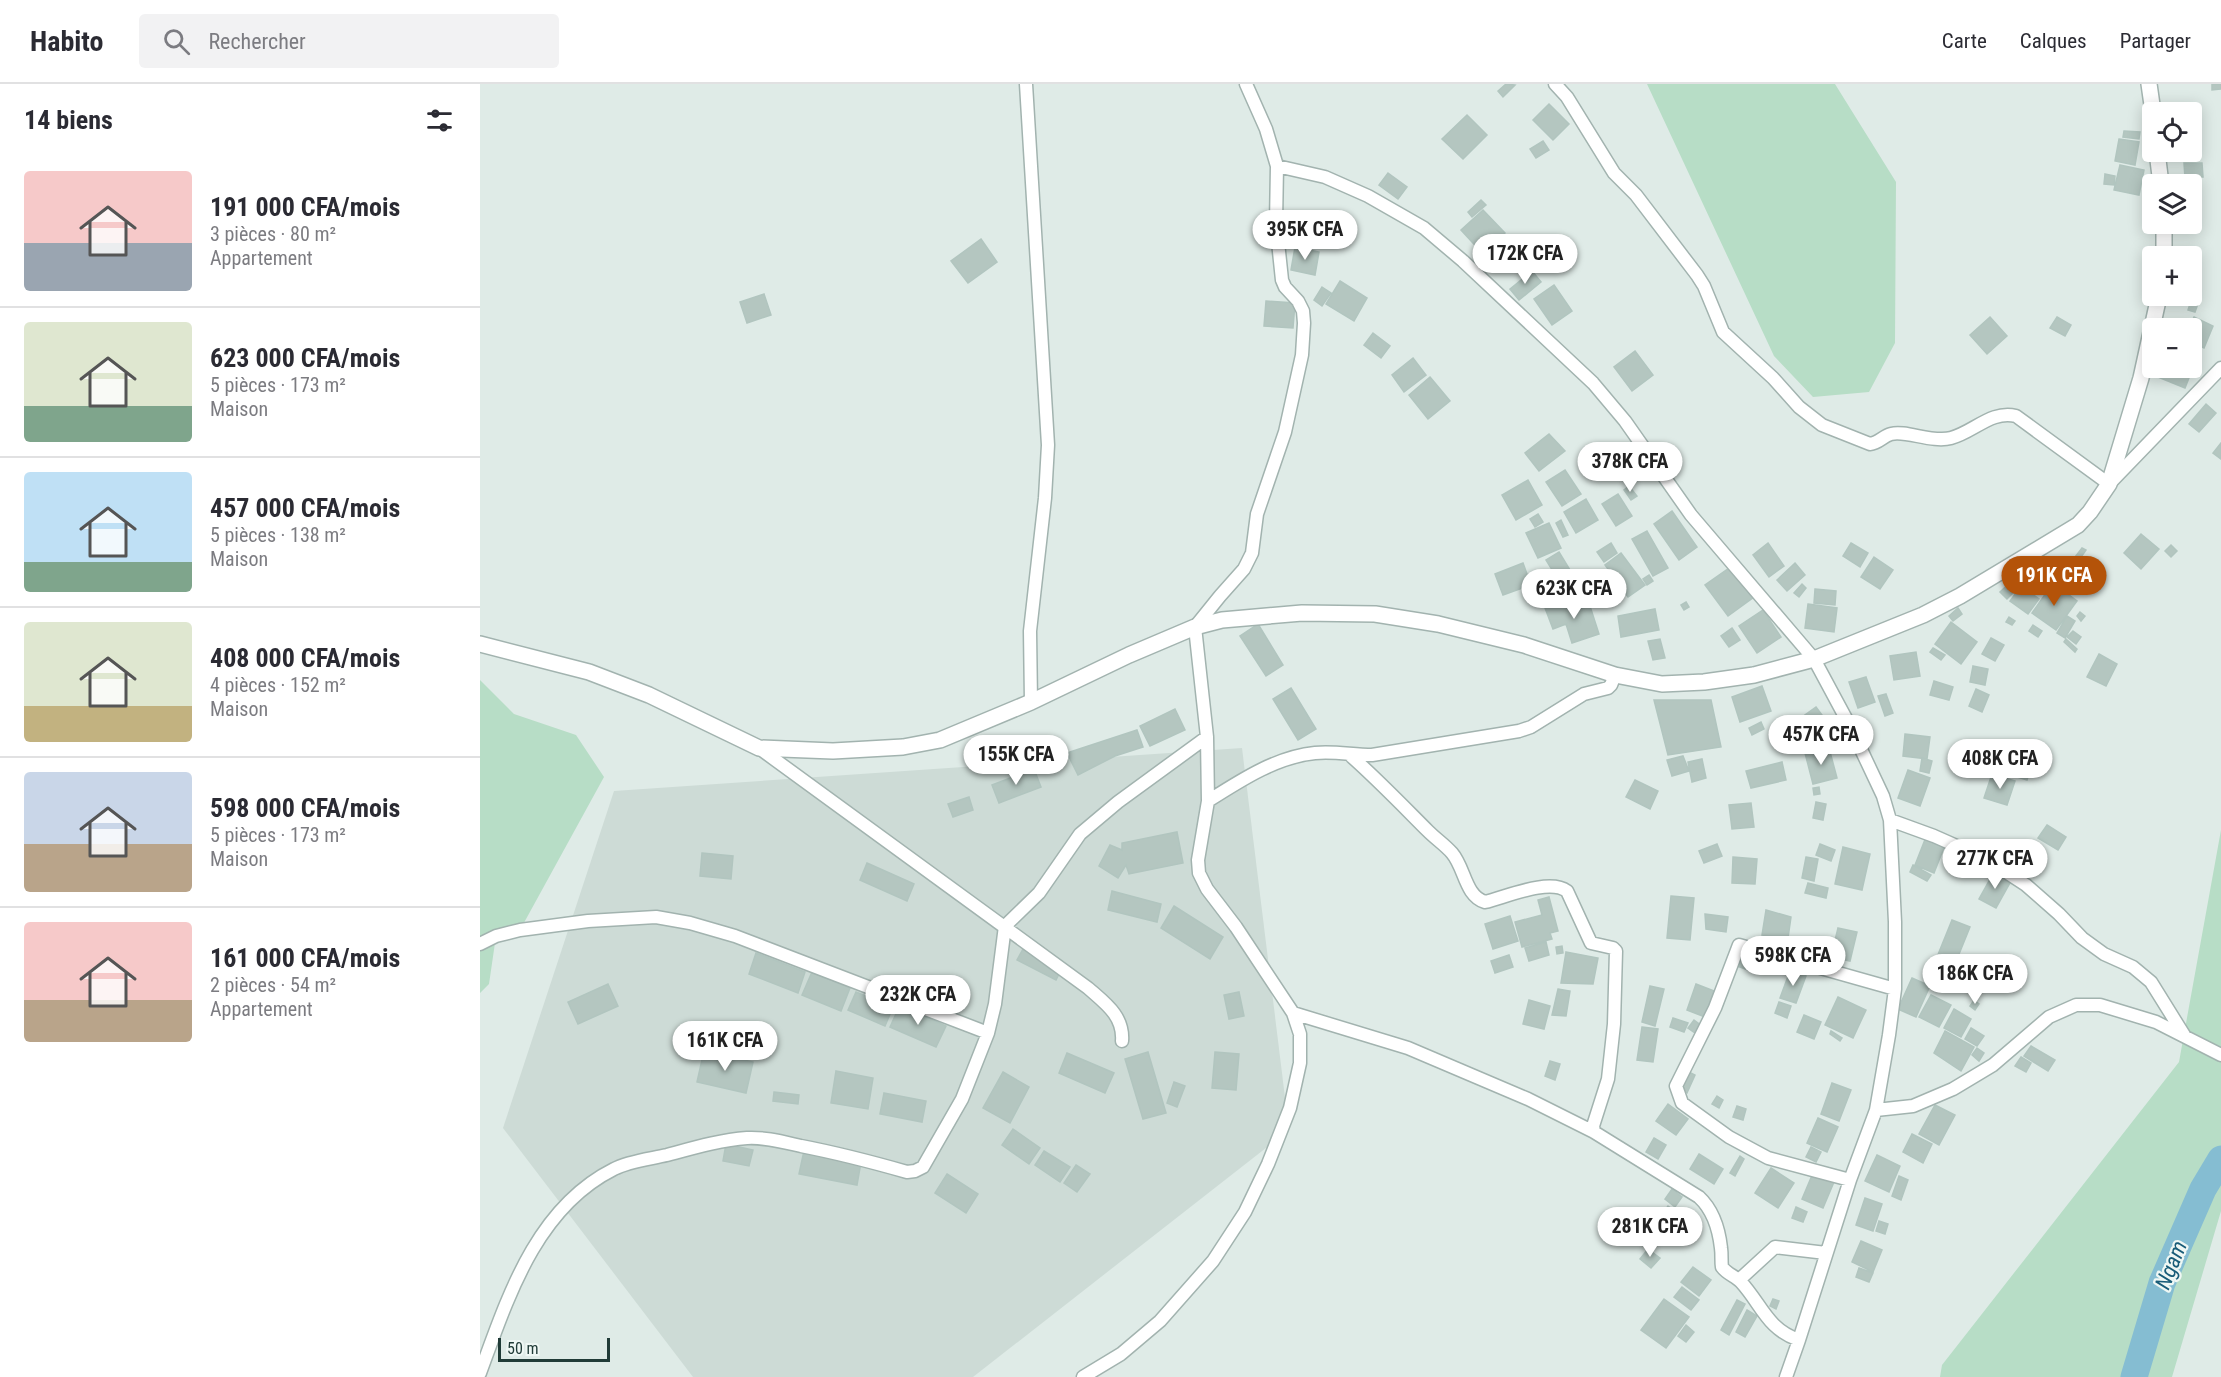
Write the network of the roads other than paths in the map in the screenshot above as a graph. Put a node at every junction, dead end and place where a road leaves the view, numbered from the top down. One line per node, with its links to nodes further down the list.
1 (1026, 84): 14 (street)
2 (1246, 84): 6 (street)
3 (1555, 84): 9 (street)
4 (2149, 84): 5 (street)
5 (2152, 102)
6 (1276, 166): 10 (street); 12 (street)
7 (2157, 306): 9 (street)
8 (2221, 368): 9 (street)
9 (2109, 484): 12 (street)
10 (1195, 627): 13 (street); 14 (street); 15 (street)
11 (480, 644): 16 (street)
12 (1814, 659): 13 (street); 19 (street)
13 (1615, 675): 17 (street)
14 (1031, 702): 16 (street)
15 (1206, 737): 18 (street); 20 (street)
16 (759, 748): 20 (street)
17 (1351, 756): 18 (street); 29 (street)
18 (1208, 801): 23 (street)
19 (1890, 820): 22 (street); 25 (street)
20 (1005, 926): 24 (street); 26 (street)
21 (480, 944): 24 (street)
22 (1895, 988): 28 (street); 30 (street)
23 (1293, 1013): 29 (street); 35 (street)
24 (987, 1032): 34 (street)
25 (2185, 1036): 27 (street); 28 (street)
26 (1122, 1041)
27 (2221, 1055)
28 (1876, 1110): 30 (street)
29 (1594, 1132): 32 (street)
30 (1850, 1180): 31 (street)
31 (1826, 1253): 32 (street); 33 (street)
32 (1739, 1280): 33 (street)
33 (1799, 1340): 36 (street)
34 (480, 1373)
35 (1083, 1377)
36 (1785, 1377)

